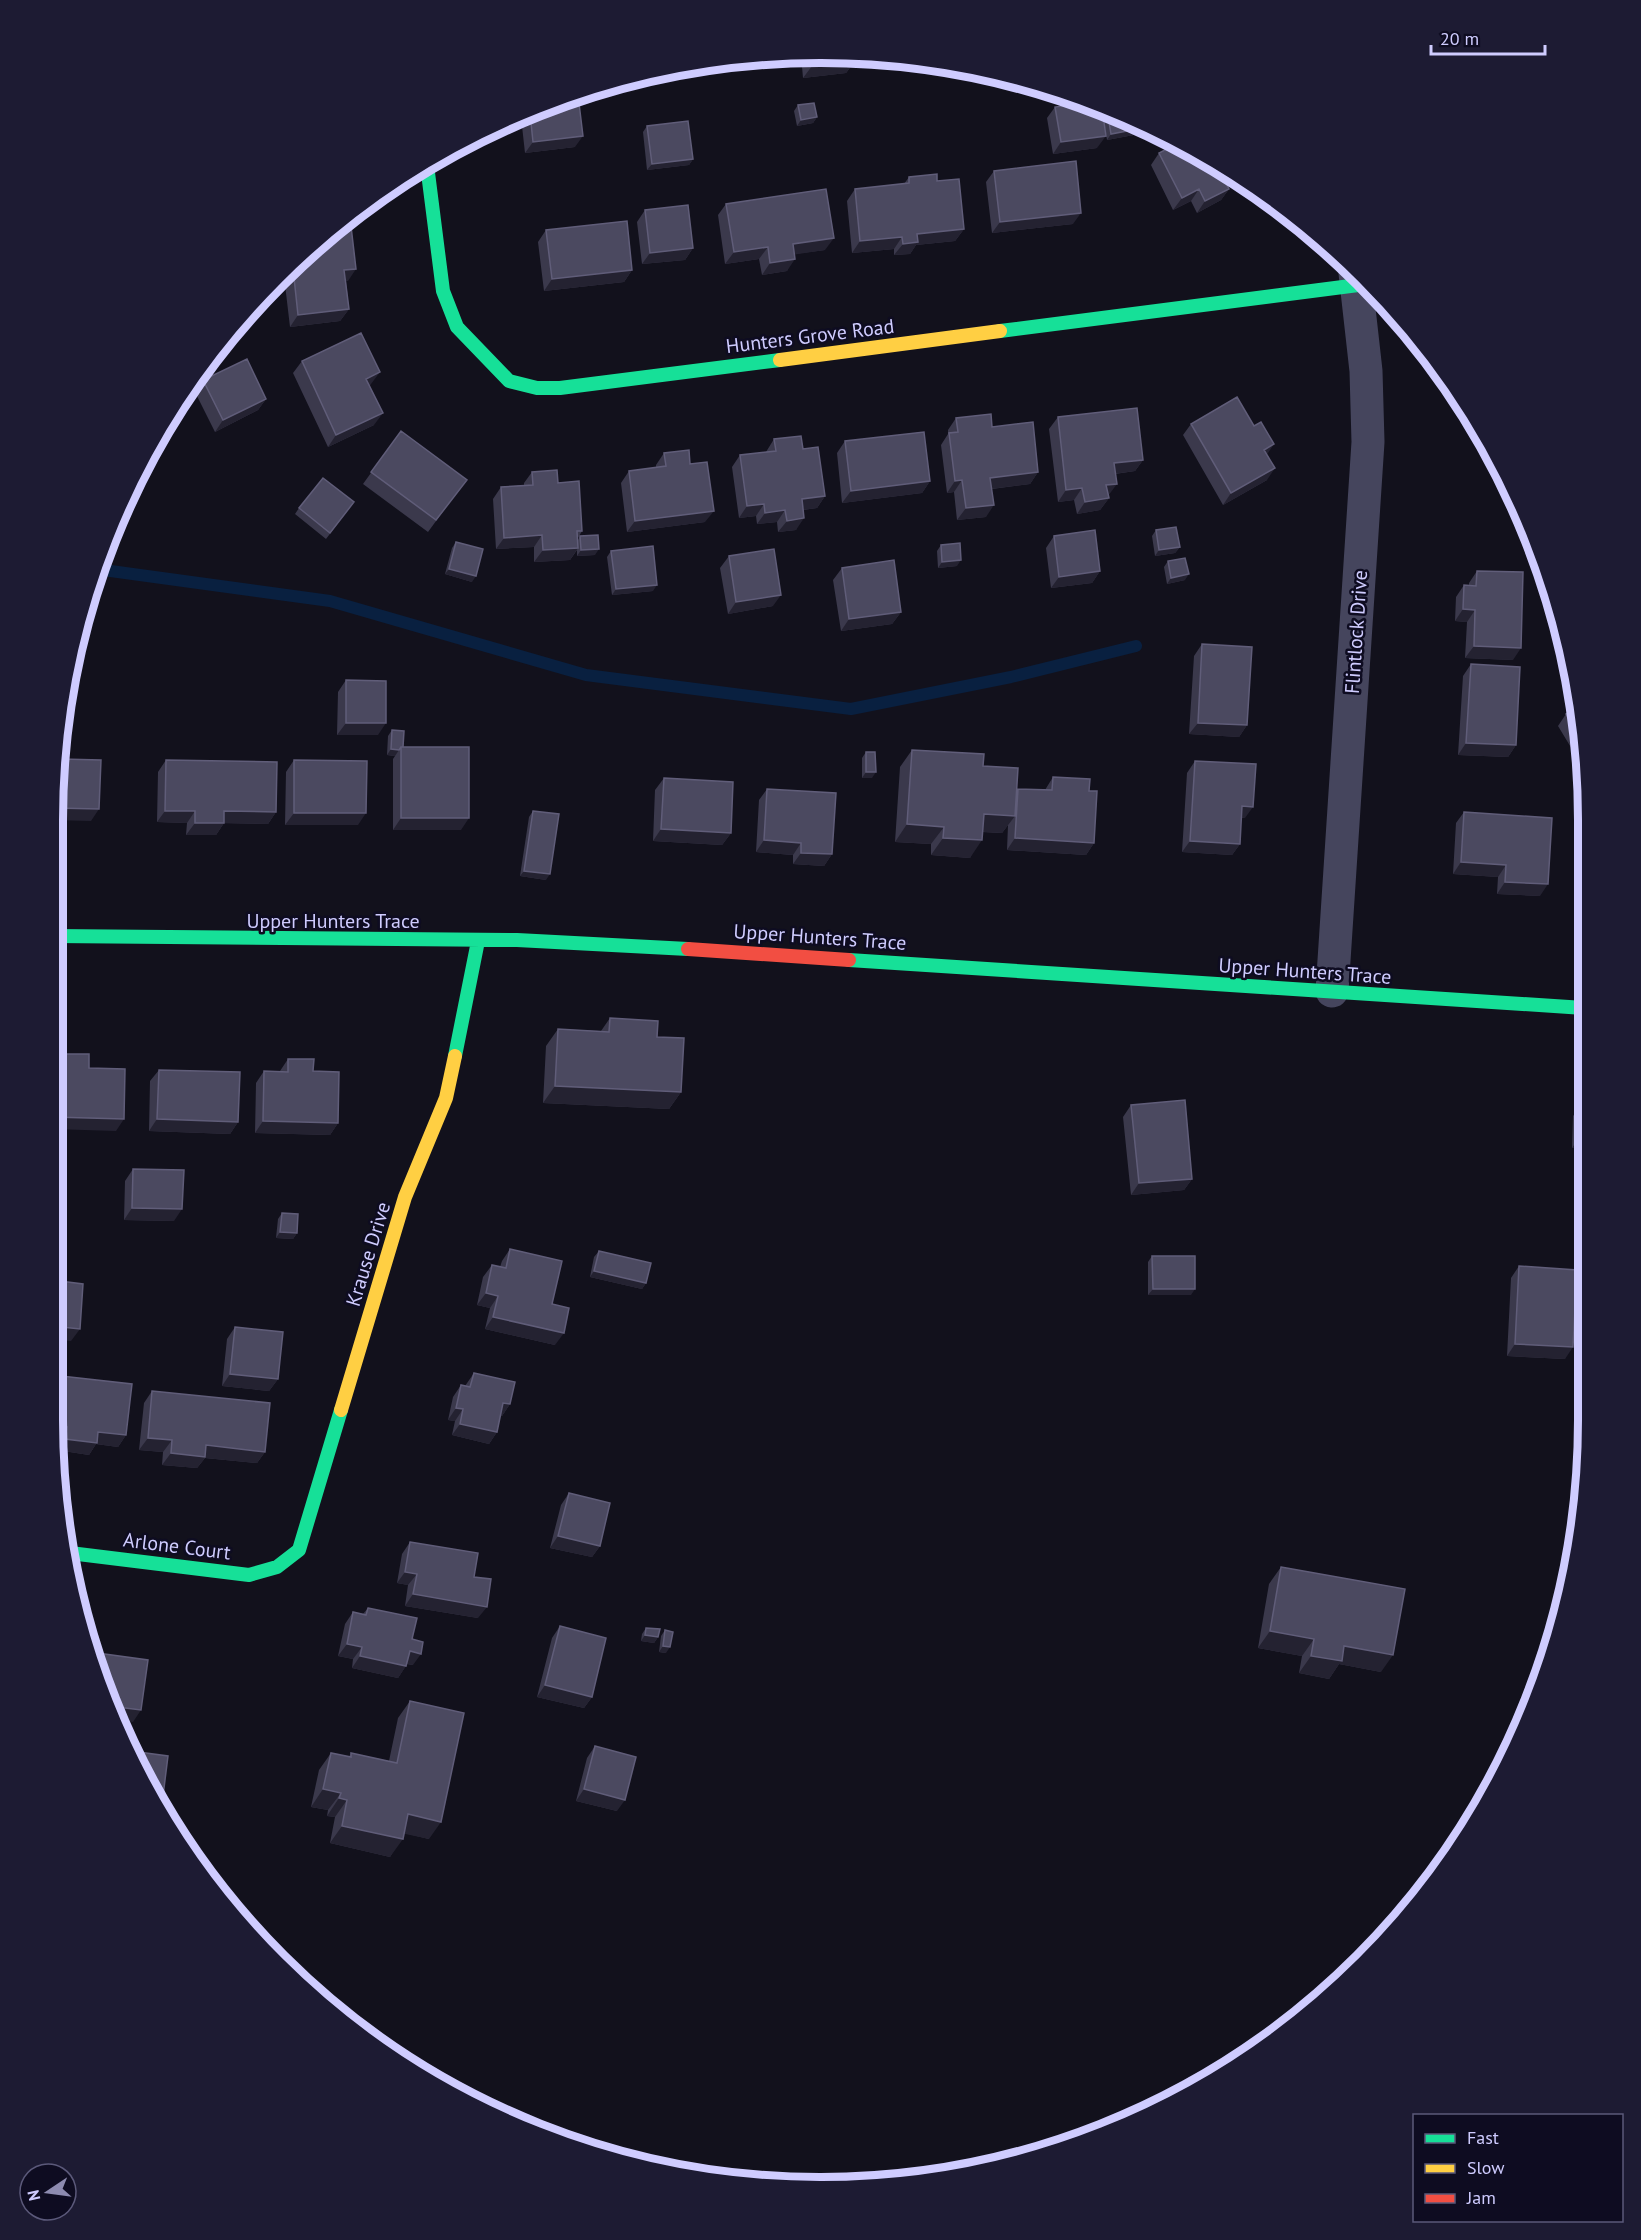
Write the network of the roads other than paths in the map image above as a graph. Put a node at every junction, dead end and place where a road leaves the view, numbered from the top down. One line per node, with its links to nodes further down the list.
1 (429, 172): 2 (street, Hunters Grove Road)
2 (1353, 282)
3 (1360, 289): 6 (street, Flintlock Drive)
4 (63, 936): 5 (street, Upper Hunters Trace)
5 (478, 941): 6 (street, Upper Hunters Trace); 9 (street, Krause Drive)
6 (1332, 992): 7 (street, Upper Hunters Trace)
7 (1578, 1008)
8 (76, 1554): 9 (street, Arlone Court)
9 (278, 1569)

